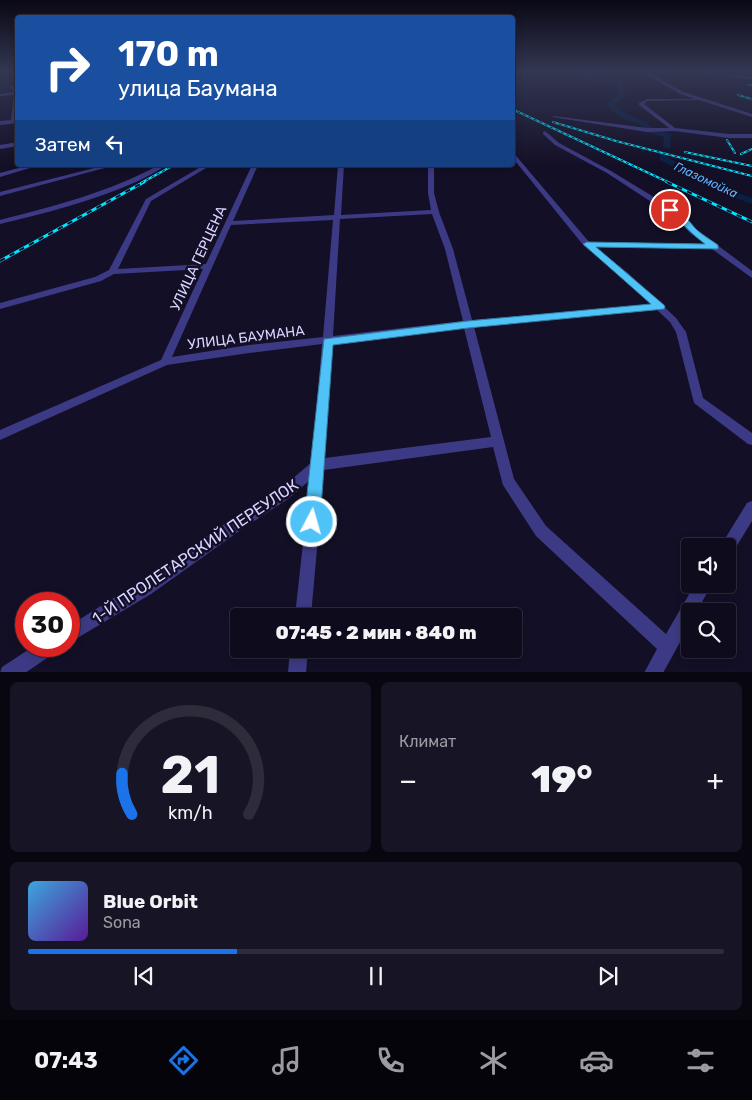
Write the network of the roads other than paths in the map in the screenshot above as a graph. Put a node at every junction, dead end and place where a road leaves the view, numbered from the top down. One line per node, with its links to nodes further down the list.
1 (643, 103): 7 (street)
2 (711, 103): 3 (street)
3 (752, 116)
4 (554, 117): 7 (street)
5 (15, 121): 6 (street)
6 (0, 123)
7 (674, 129): 9 (street)
8 (545, 133): 27 (street)
9 (752, 136)
10 (15, 144): 11 (street)
11 (0, 147)
12 (515, 157): 26 (street)
13 (30, 167): 20 (street)
14 (105, 167): 21 (street)
15 (159, 167): 24 (street)
16 (205, 167): 29 (street)
17 (254, 167): 25 (street, УЛИЦА ГЕРЦЕНА)
18 (341, 167): 23 (street)
19 (431, 167): 22 (street)
20 (0, 175)
21 (0, 194)
22 (435, 212): 23 (street); 33 (street)
23 (338, 218): 25 (street); 34 (street)
24 (0, 222)
25 (229, 223): 28 (street, УЛИЦА ГЕРЦЕНА)
26 (587, 244): 27 (street); 32 (street)
27 (715, 247): 30 (street)
28 (209, 266): 29 (street); 35 (street, УЛИЦА ГЕРЦЕНА)
29 (112, 272): 31 (street)
30 (752, 275)
31 (0, 306)
32 (660, 307): 33 (street, УЛИЦА БАУМАНА); 37 (street)
33 (468, 324): 34 (street, УЛИЦА БАУМАНА); 38 (street)
34 (328, 341): 35 (street, УЛИЦА БАУМАНА); 39 (street)
35 (165, 362): 36 (street, УЛИЦА БАУМАНА)
36 (0, 434)
37 (752, 440)
38 (498, 441): 39 (street); 45 (street)
39 (318, 465): 43 (street); 44 (street, 1-Й ПРОЛЕТАРСКИЙ ПЕРЕУЛОК)
40 (750, 517): 41 (street)
41 (735, 538)
42 (699, 593): 45 (street)
43 (303, 608)
44 (80, 628)
45 (668, 648): 50 (street)
46 (32, 657): 48 (street)
47 (298, 658): 49 (street)
48 (8, 672)
49 (297, 672)
50 (653, 672)

